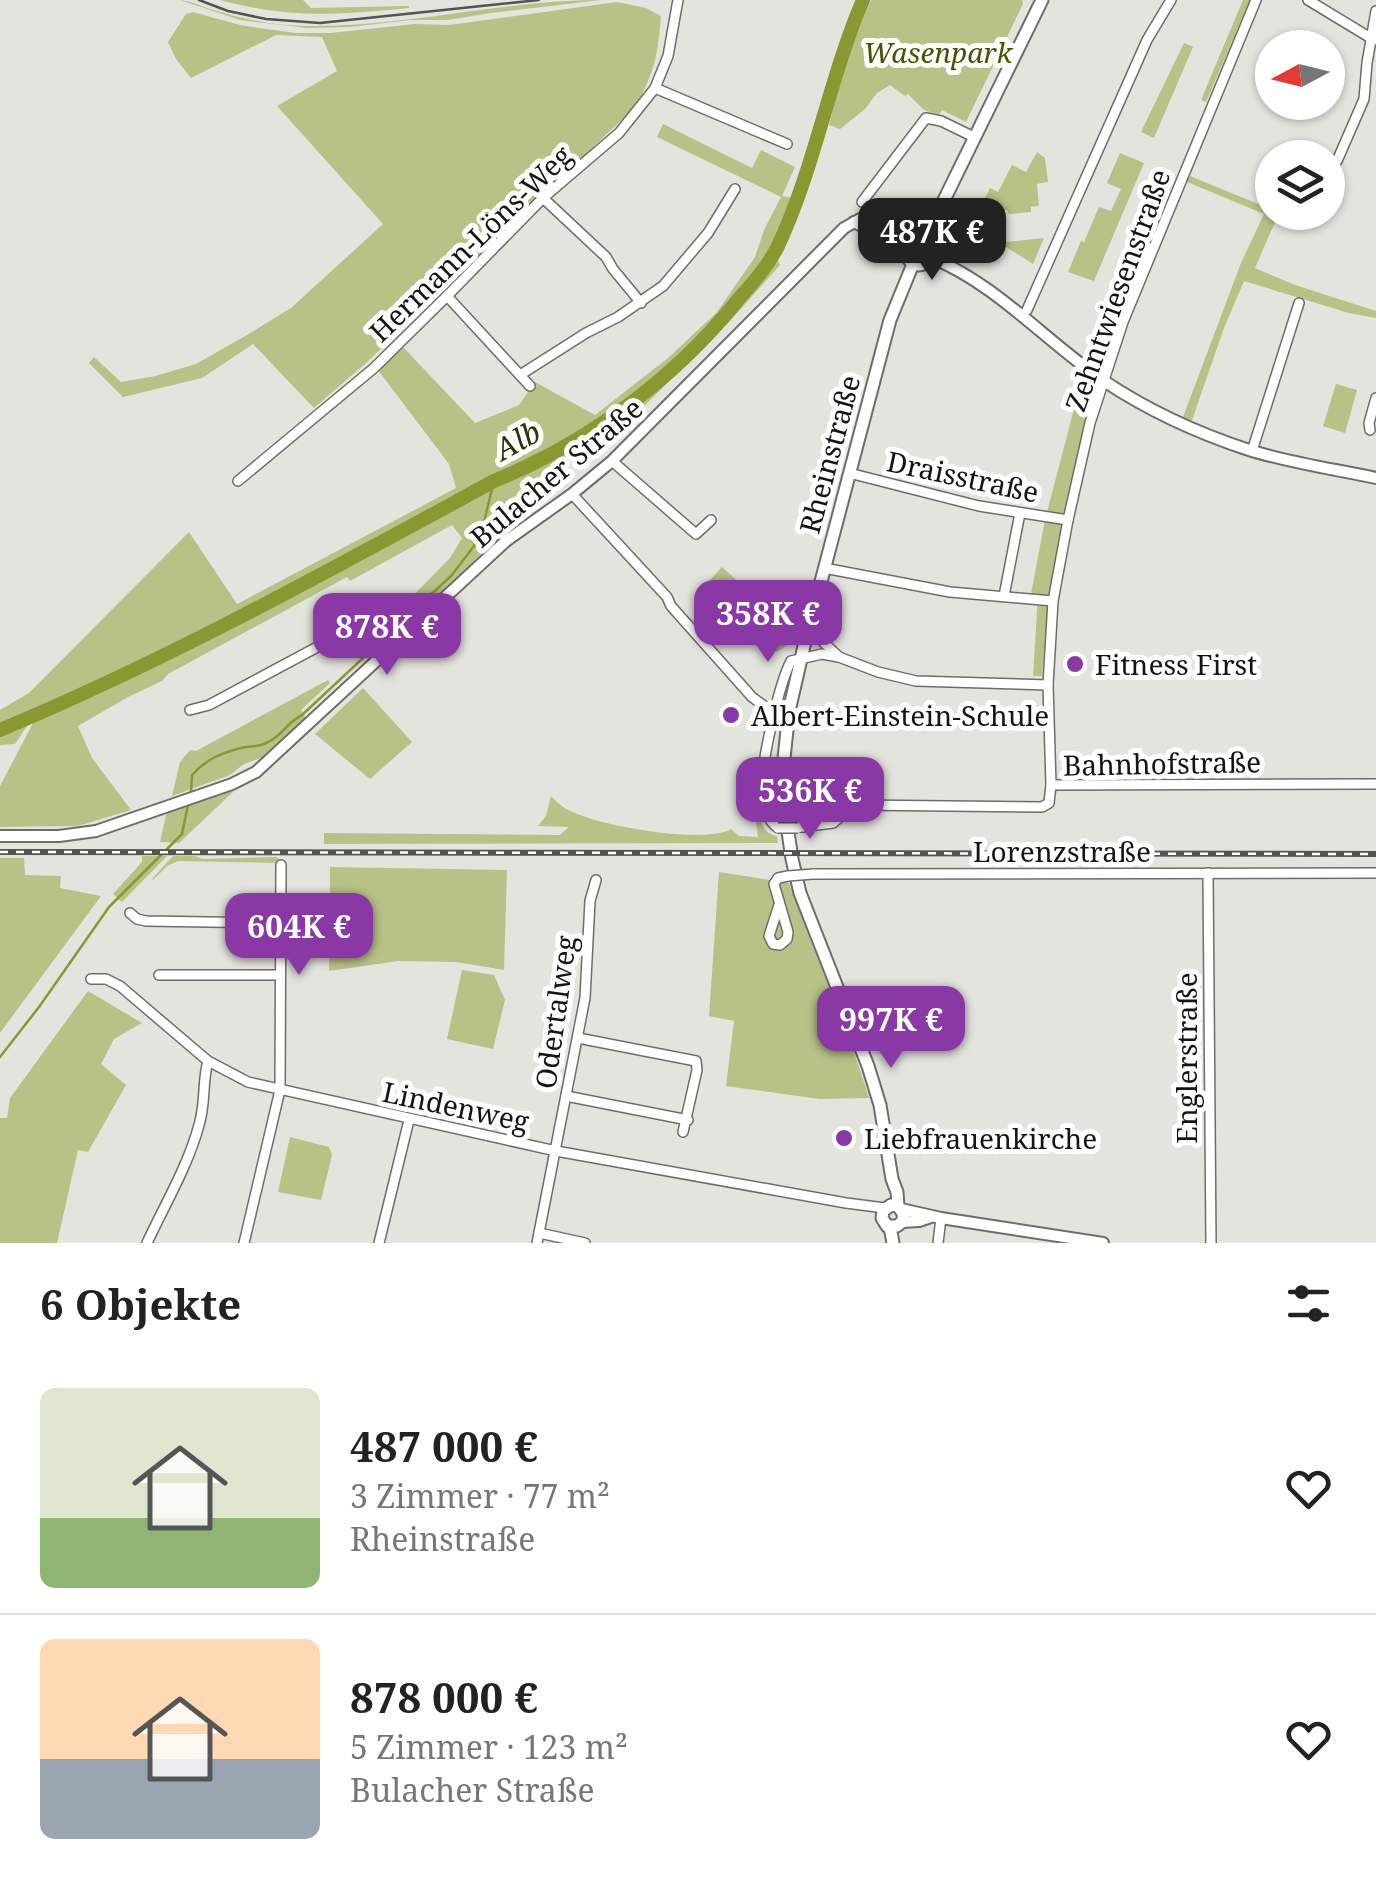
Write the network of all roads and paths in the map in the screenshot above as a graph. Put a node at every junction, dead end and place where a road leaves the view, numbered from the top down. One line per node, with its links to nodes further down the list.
1 (678, 0): 10 (street, Hermann-Löns-Weg)
2 (1032, 0): 8 (street)
3 (1042, 0): 8 (main road, Rheinstraße)
4 (1171, 0): 22 (street)
5 (1256, 0): 24 (street, Zehntwiesenstraße)
6 (1308, 0): 9 (street)
7 (1376, 12): 9 (street)
8 (1036, 13): 11 (main road, Rheinstraße)
9 (1373, 40): 12 (street)
10 (654, 88): 13 (street); 15 (street, Hermann-Löns-Weg)
11 (974, 137): 16 (street); 17 (main road, Rheinstraße)
12 (1345, 143)
13 (788, 144)
14 (736, 189): 20 (street)
15 (543, 198): 19 (street, Hermann-Löns-Weg); 20 (street)
16 (862, 202)
17 (914, 250): 18 (main road); 29 (street, Bulacher Straße); 30 (main road, Rheinstraße)
18 (930, 257): 24 (street)
19 (447, 296): 23 (street); 32 (street, Hermann-Löns-Weg)
20 (641, 302): 23 (street)
21 (1300, 303): 28 (street)
22 (1026, 310)
23 (520, 375): 25 (street)
24 (1102, 380): 28 (street); 36 (street, Zehntwiesenstraße)
25 (530, 386)
26 (1376, 398): 27 (street)
27 (1370, 430)
28 (1252, 451): 31 (street)
29 (612, 462): 33 (street, Bulacher Straße); 35 (street)
30 (849, 473): 34 (street, Draisstraße); 37 (main road, Rheinstraße)
31 (1376, 478)
32 (238, 482)
33 (572, 494): 41 (street, Bulacher Straße); 46 (street)
34 (1020, 514): 36 (street, Draisstraße); 38 (street)
35 (711, 520)
36 (1068, 520): 39 (street, Zehntwiesenstraße)
37 (824, 568): 38 (street); 40 (main road, Rheinstraße)
38 (1004, 596): 39 (street)
39 (1053, 600): 44 (street, Zehntwiesenstraße)
40 (810, 624): 42 (street); 43 (main road, Rheinstraße)
41 (393, 634): 45 (street); 51 (street, Bulacher Straße)
42 (840, 656): 43 (street); 44 (street)
43 (801, 659): 46 (street, Rheinstraße); 70 (main road, Rheinstraße)
44 (1048, 685): 48 (street, Zehntwiesenstraße)
45 (190, 710)
46 (775, 714): 50 (street, Rheinstraße, bridge)
47 (1376, 784): 48 (street, Bahnhofstraße)
48 (1051, 785): 49 (street, Bahnhofstraße)
49 (844, 804): 50 (street); 50 (street, Bahnhofstraße)
50 (801, 827)
51 (0, 836)
52 (281, 865): 58 (street)
53 (1208, 873): 54 (street, Lorenzstraße); 56 (street, Lorenzstraße, bridge); 80 (street, Englerstraße)
54 (1376, 873)
55 (596, 880): 62 (street, Odertalweg)
56 (779, 905)
57 (130, 913): 58 (street)
58 (280, 922): 59 (street)
59 (280, 975): 60 (street); 64 (street)
60 (159, 976)
61 (91, 979): 63 (street, Lindenweg)
62 (578, 1038): 65 (street, Odertalweg); 67 (street)
63 (208, 1061): 64 (street, Lindenweg); 73 (street)
64 (280, 1090): 66 (street, Lindenweg); 74 (street)
65 (566, 1096): 67 (street); 69 (street, Odertalweg)
66 (409, 1120): 69 (street, Lindenweg); 75 (street)
67 (688, 1120): 68 (street)
68 (683, 1132)
69 (556, 1151): 70 (street, Lindenweg); 72 (street, Odertalweg)
70 (893, 1215): 71 (street); 77 (main road, Rheinstraße)
71 (937, 1217): 78 (street); 79 (street)
72 (538, 1238): 76 (street)
73 (147, 1243)
74 (244, 1243)
75 (380, 1243)
76 (585, 1243)
77 (897, 1243)
78 (938, 1243)
79 (1103, 1243)
80 (1211, 1243)

